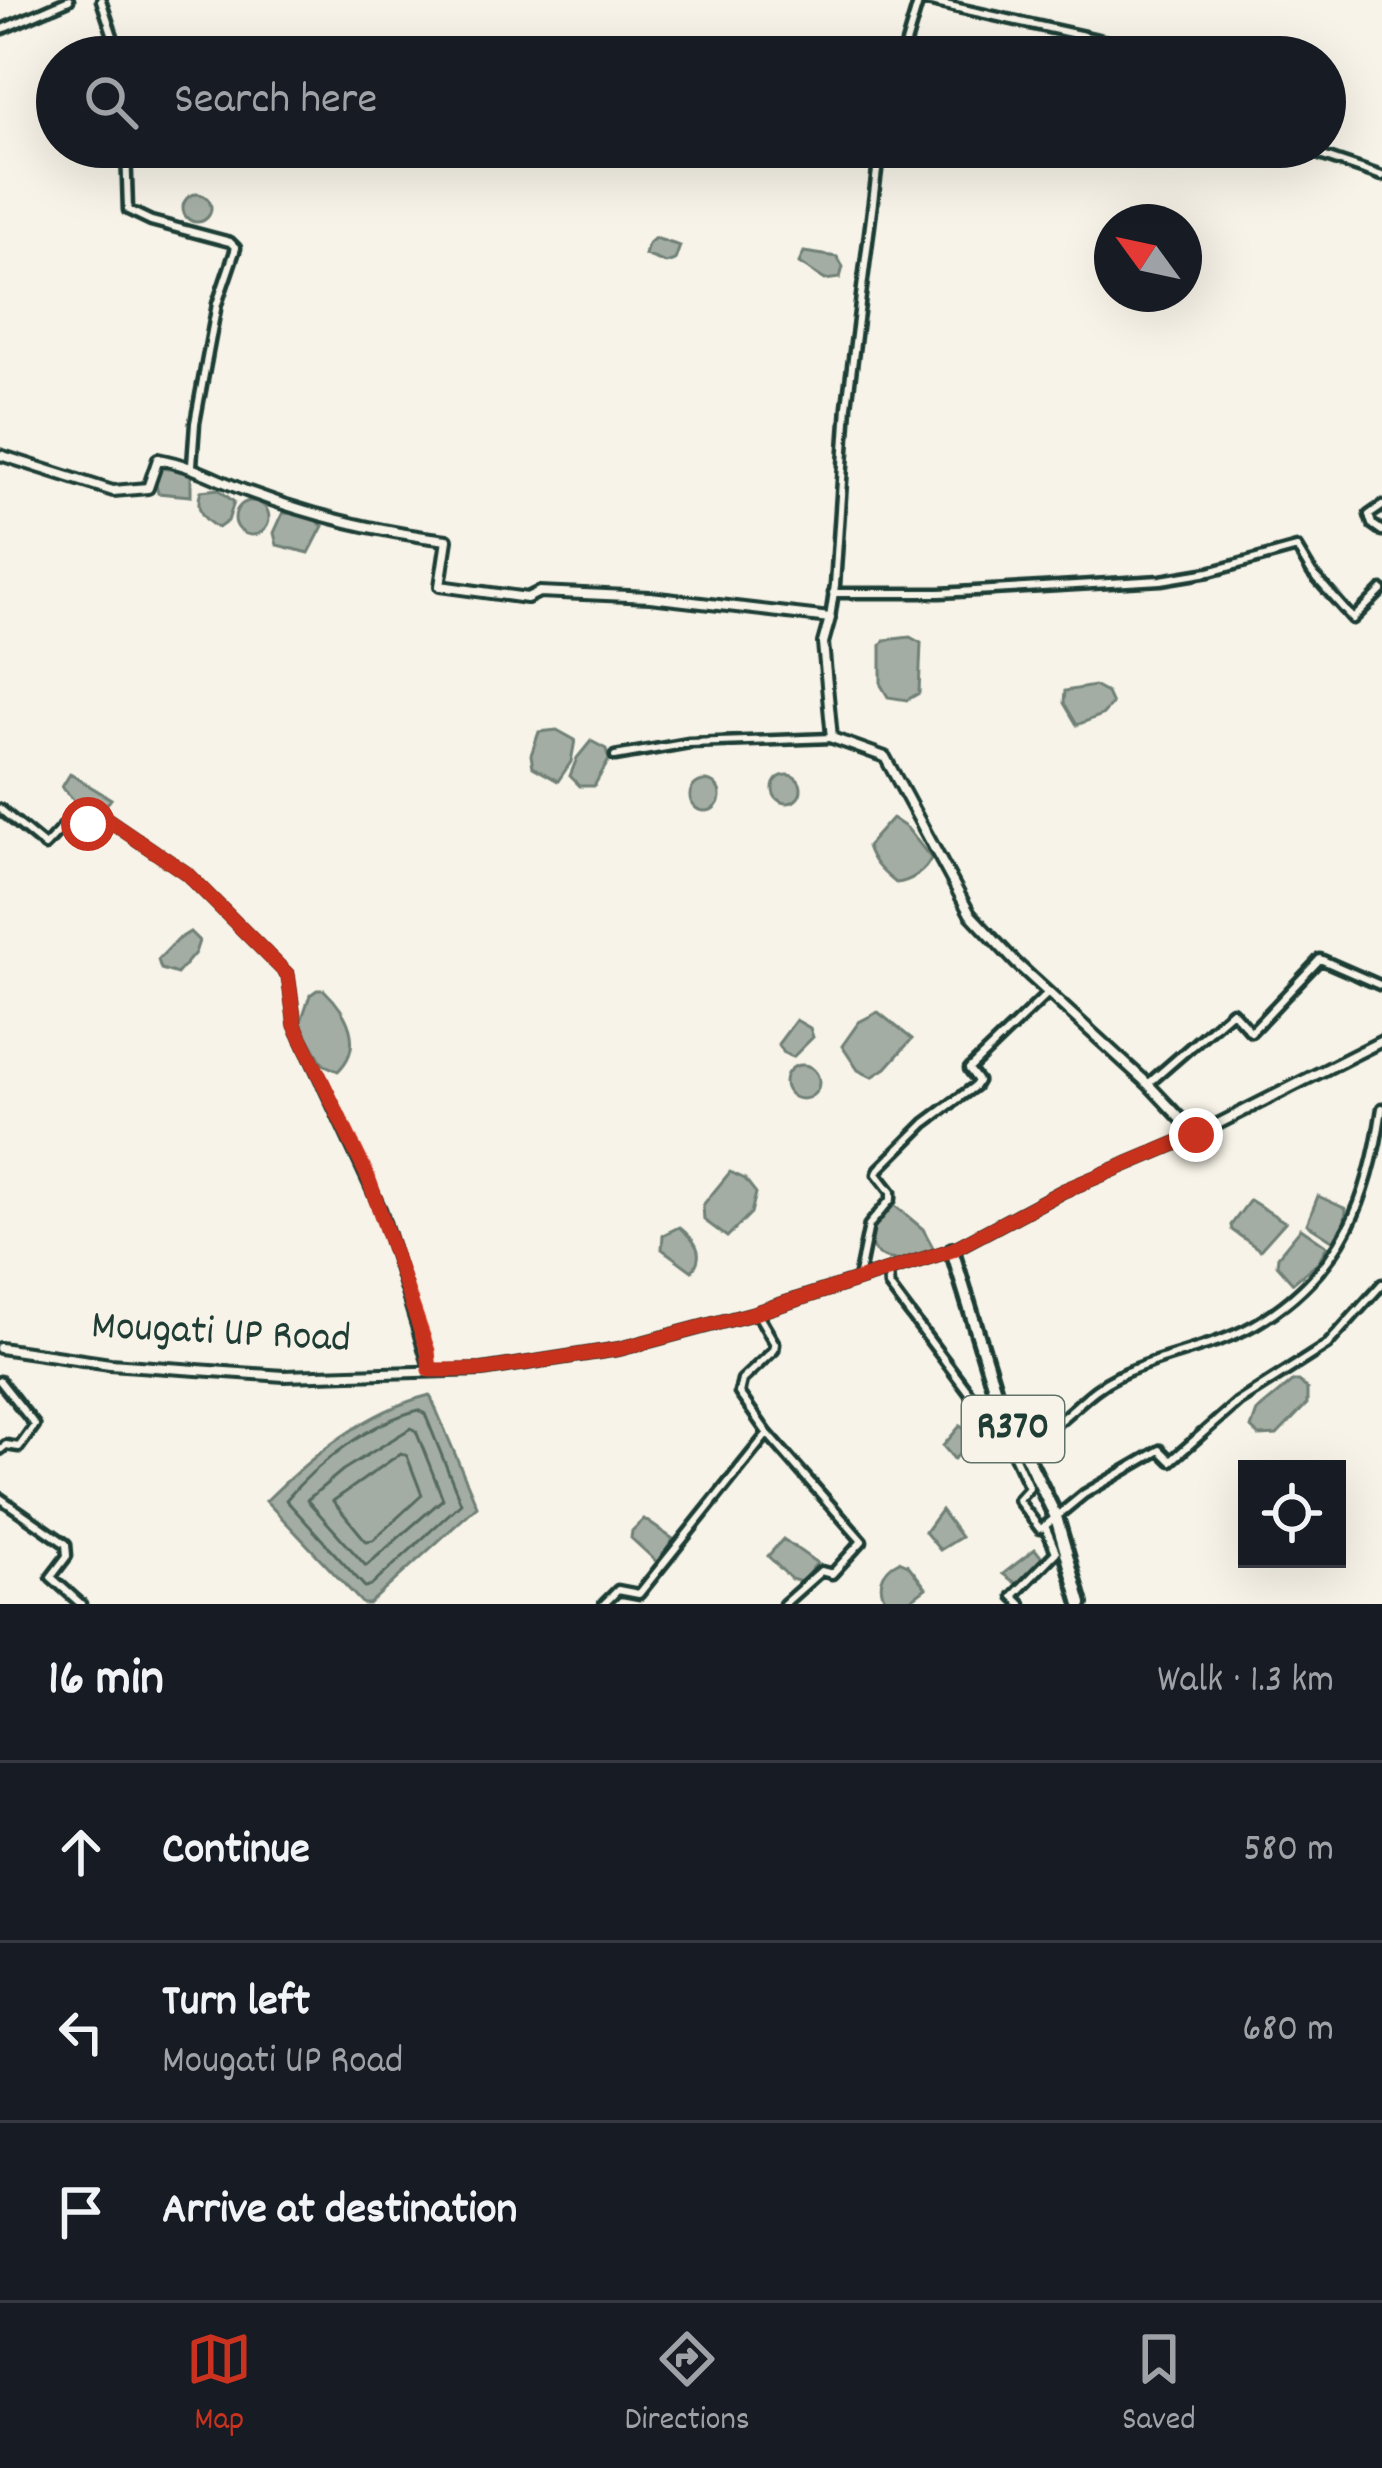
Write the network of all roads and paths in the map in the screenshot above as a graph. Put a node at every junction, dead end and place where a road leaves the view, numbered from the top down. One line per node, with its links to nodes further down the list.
1 (69, 0): 4 (street)
2 (100, 0): 5 (street)
3 (920, 0): 6 (street); 7 (street)
4 (0, 30)
5 (113, 36)
6 (909, 36)
7 (1084, 36)
8 (1346, 164): 11 (street)
9 (127, 168): 13 (street)
10 (877, 168): 17 (street)
11 (1382, 176)
12 (0, 455): 13 (street)
13 (192, 465): 18 (street)
14 (1382, 506): 15 (street)
15 (1382, 531)
16 (1382, 590): 17 (street)
17 (833, 593): 18 (street)
18 (830, 618): 19 (street)
19 (832, 738): 20 (street); 23 (street)
20 (615, 756)
21 (0, 809): 35 (street)
22 (1382, 986): 25 (street)
23 (1048, 993): 25 (street); 31 (street)
24 (1382, 1041): 28 (street, Mougati UP Road)
25 (1148, 1084): 28 (street)
26 (1382, 1108): 27 (street)
27 (1380, 1133): 38 (street)
28 (1196, 1135): 29 (street, Mougati UP Road)
29 (952, 1250): 30 (street, Mougati UP Road); 38 (main road, R370)
30 (888, 1271): 31 (street, Mougati UP Road); 38 (street)
31 (858, 1279): 33 (street, Mougati UP Road)
32 (1382, 1284): 41 (street)
33 (757, 1312): 35 (street, Mougati UP Road); 37 (street)
34 (0, 1348): 35 (street, Mougati UP Road)
35 (430, 1370)
36 (0, 1382): 39 (street)
37 (768, 1434): 44 (street); 45 (street)
38 (1016, 1447): 41 (main road, R370); 42 (street)
39 (0, 1450)
40 (0, 1498): 43 (street)
41 (1056, 1517): 42 (street); 47 (main road, R370)
42 (1045, 1526): 46 (street)
43 (81, 1604)
44 (604, 1604)
45 (784, 1604)
46 (1021, 1604)
47 (1081, 1604)

